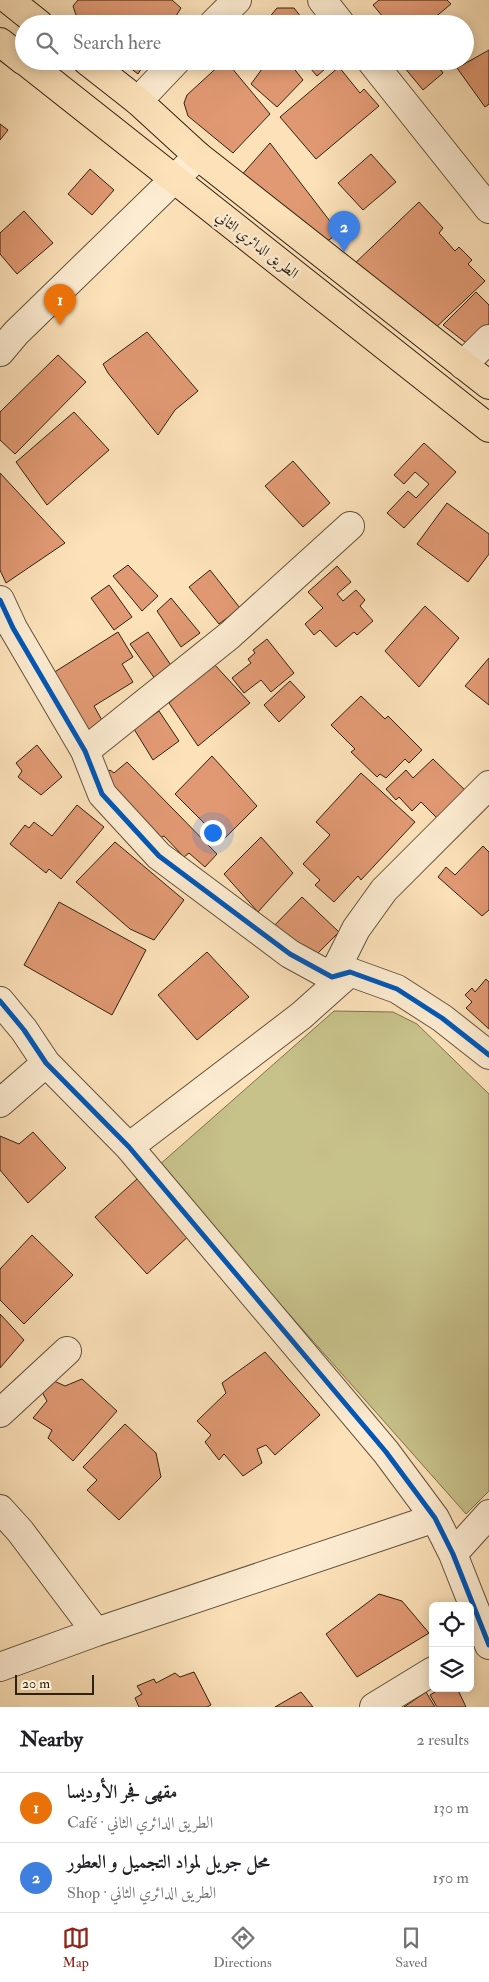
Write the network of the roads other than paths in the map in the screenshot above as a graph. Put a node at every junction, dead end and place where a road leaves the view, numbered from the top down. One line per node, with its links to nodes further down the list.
1 (9, 0): 4 (main road)
2 (237, 0): 5 (street)
3 (322, 0): 6 (street)
4 (28, 15)
5 (222, 15)
6 (334, 15)
7 (0, 42): 8 (main road, الطريق الدائري الثاني)
8 (15, 54)
9 (35, 70): 15 (main road, الطريق الدائري الثاني)
10 (98, 70): 13 (main road)
11 (167, 70): 13 (street)
12 (378, 70): 16 (street)
13 (138, 101): 14 (main road)
14 (198, 156): 15 (street); 19 (main road)
15 (175, 180): 18 (street); 21 (main road, الطريق الدائري الثاني)
16 (489, 209)
17 (489, 339): 19 (street)
18 (5, 342)
19 (463, 366): 20 (main road)
20 (489, 385)
21 (489, 428)
22 (350, 526): 24 (street)
23 (0, 600): 24 (street)
24 (85, 751): 26 (street)
25 (489, 785): 26 (street)
26 (341, 974): 28 (street); 31 (street)
27 (0, 1001): 29 (street)
28 (489, 1055)
29 (46, 1063): 30 (street); 31 (street)
30 (0, 1103)
31 (129, 1147): 36 (street)
32 (67, 1351): 33 (street)
33 (0, 1413)
34 (0, 1510): 38 (street)
35 (489, 1514): 37 (street)
36 (435, 1518): 37 (street); 38 (street)
37 (453, 1554): 39 (street)
38 (96, 1632): 40 (street)
39 (482, 1644)
40 (0, 1667)
41 (429, 1673): 42 (street)
42 (374, 1707)

